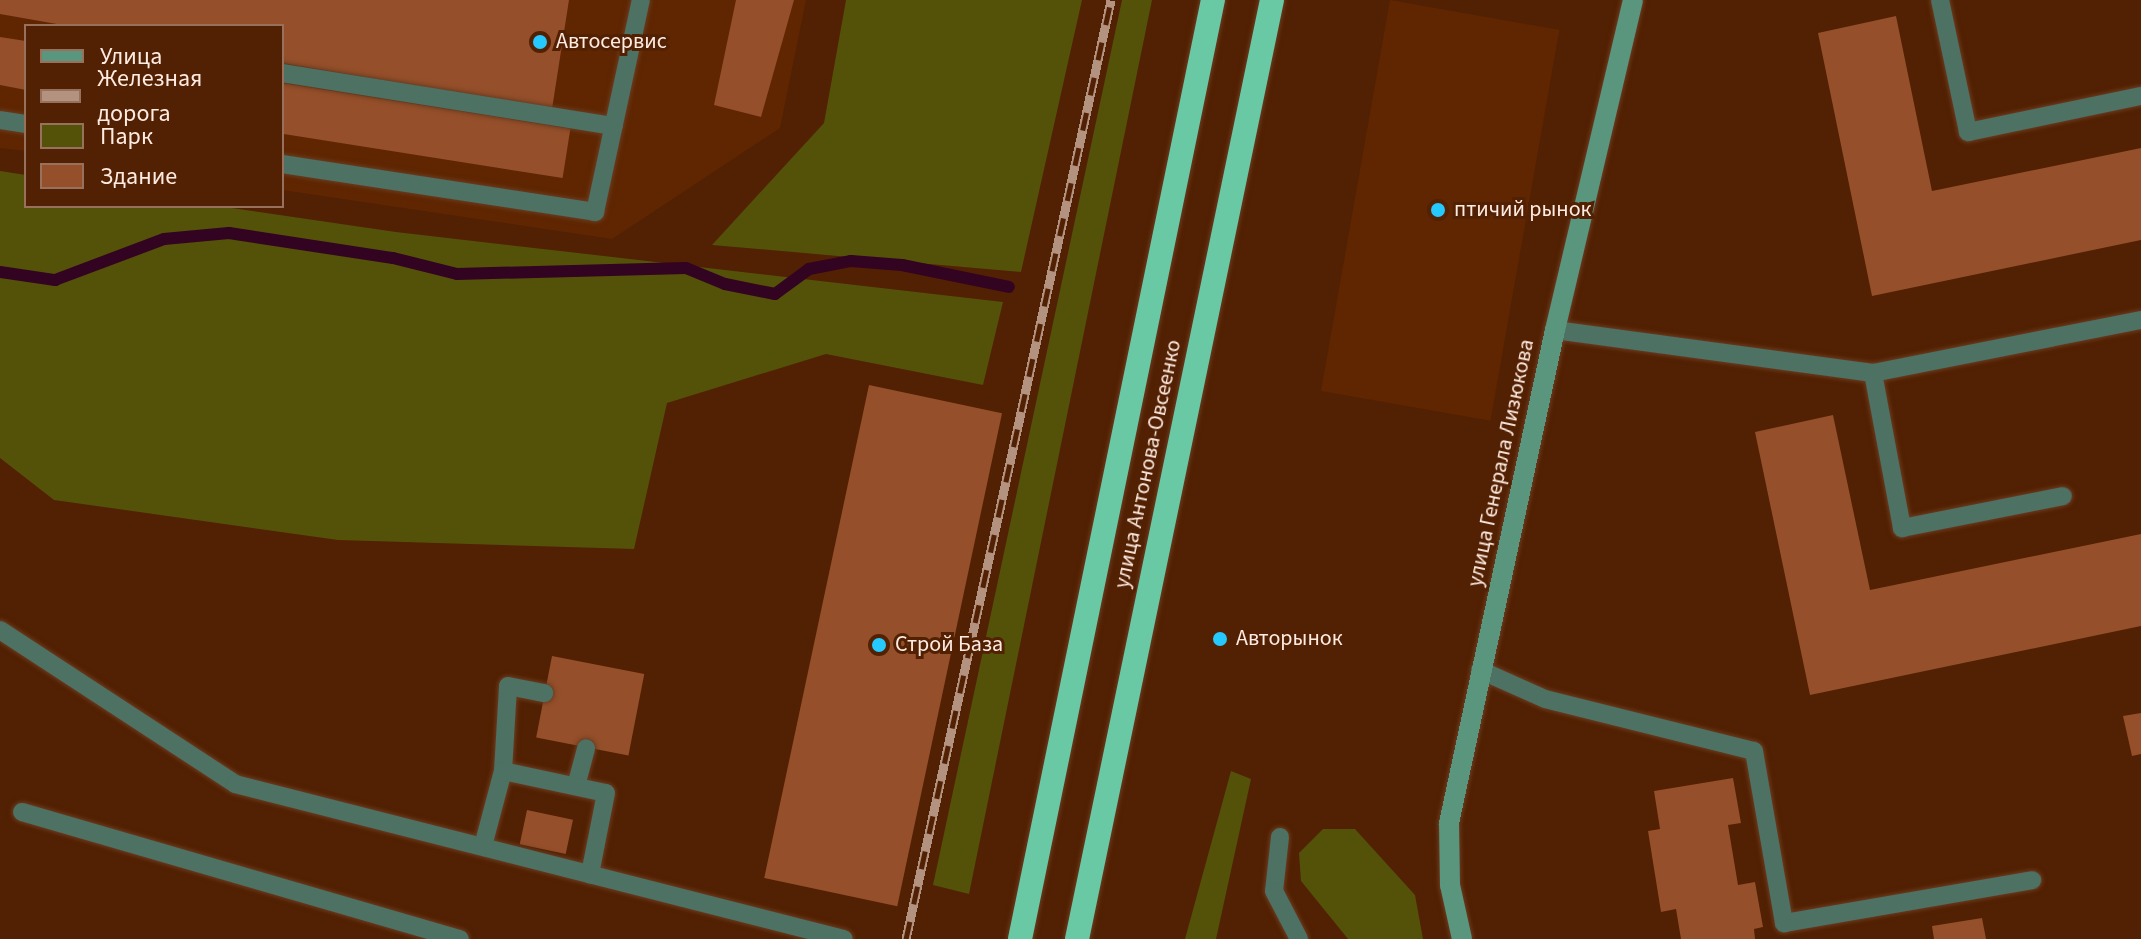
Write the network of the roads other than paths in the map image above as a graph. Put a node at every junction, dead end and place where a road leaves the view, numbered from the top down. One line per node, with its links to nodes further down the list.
1 (641, 0): 10 (lane)
2 (1213, 0): 31 (highway, улица Антонова-Овсеенко)
3 (1272, 0): 32 (highway, улица Антонова-Овсеенко)
4 (1633, 0): 13 (street, улица Генерала Лизюкова)
5 (1940, 0): 7 (lane)
6 (284, 73): 10 (lane)
7 (2141, 96)
8 (0, 120): 9 (lane)
9 (24, 124)
10 (614, 126): 11 (lane)
11 (284, 164)
12 (2141, 320): 14 (lane)
13 (1555, 330): 14 (lane); 17 (street, улица Генерала Лизюкова)
14 (1873, 373): 15 (lane)
15 (2063, 496)
16 (0, 630): 24 (lane)
17 (1480, 670): 26 (lane); 34 (street, улица Генерала Лизюкова)
18 (544, 693): 20 (lane)
19 (586, 748): 21 (lane)
20 (503, 771): 21 (lane); 24 (lane)
21 (576, 786): 25 (lane)
22 (22, 812): 28 (lane)
23 (1280, 837): 33 (lane)
24 (483, 846): 25 (lane)
25 (590, 874): 27 (lane)
26 (2032, 880)
27 (770, 920): 29 (lane); 30 (lane)
28 (448, 937)
29 (766, 939)
30 (844, 939)
31 (1020, 939)
32 (1077, 939)
33 (1299, 939)
34 (1462, 939)

